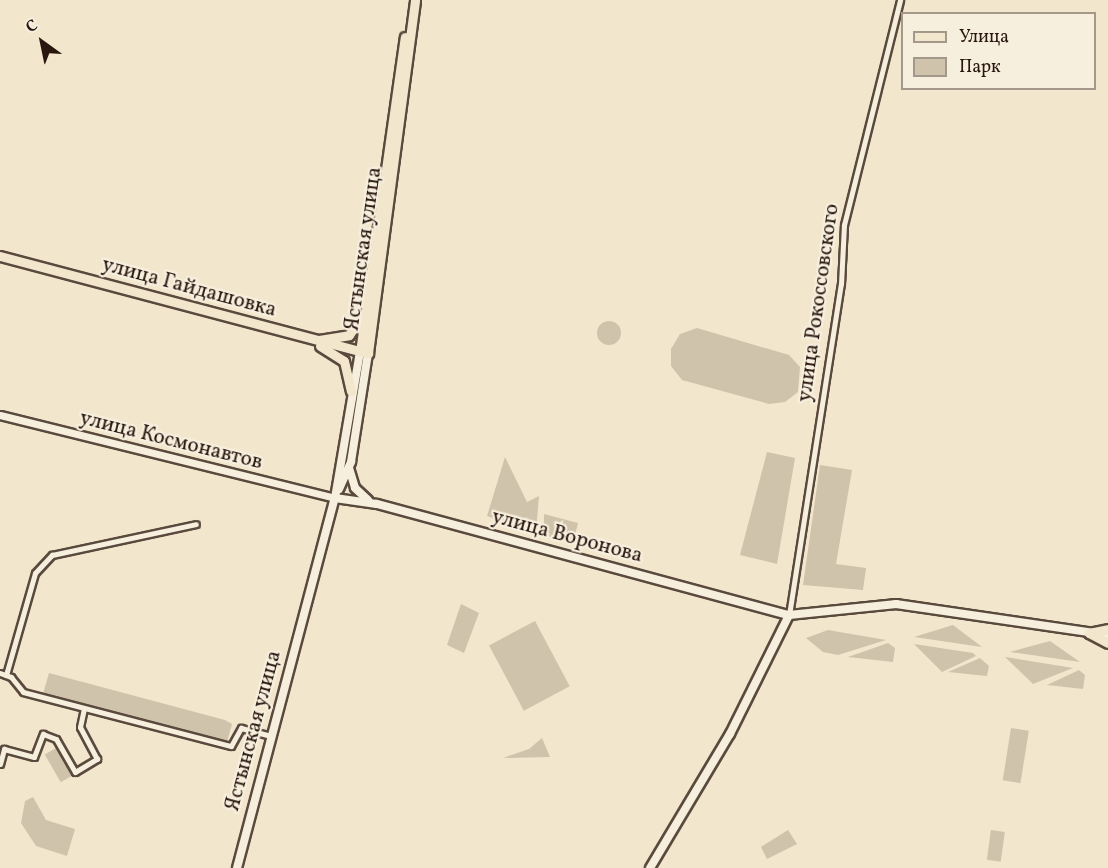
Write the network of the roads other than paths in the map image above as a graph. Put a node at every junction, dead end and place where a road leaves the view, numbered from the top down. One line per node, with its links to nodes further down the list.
1 (409, 0): 5 (main road, Ястынская улица)
2 (416, 0): 7 (main road, Ястынская улица)
3 (900, 0): 14 (street, улица Рокоссовского)
4 (0, 256): 6 (main road, улица Гайдашовка)
5 (367, 293): 6 (main road); 7 (main road, Ястынская улица)
6 (310, 340): 7 (main road, улица Гайдашовка); 8 (main road)
7 (364, 353): 8 (main road, Ястынская улица); 10 (main road, Ястынская улица)
8 (351, 391): 11 (main road, Ястынская улица)
9 (0, 415): 11 (street, улица Космонавтов)
10 (349, 468): 11 (main road, Ястынская улица); 12 (main road)
11 (335, 498): 12 (main road, улица Воронова); 21 (main road, Ястынская улица)
12 (377, 504): 14 (main road, улица Воронова)
13 (196, 524): 19 (street)
14 (789, 615): 16 (main road, улица Воронова); 24 (main road)
15 (1108, 629): 16 (main road)
16 (1089, 633): 17 (main road, улица Воронова); 18 (main road)
17 (1108, 635)
18 (1108, 643)
19 (3, 674): 20 (street)
20 (84, 708): 21 (street); 22 (street)
21 (271, 736): 23 (main road, Ястынская улица)
22 (0, 764)
23 (237, 868)
24 (650, 868)

